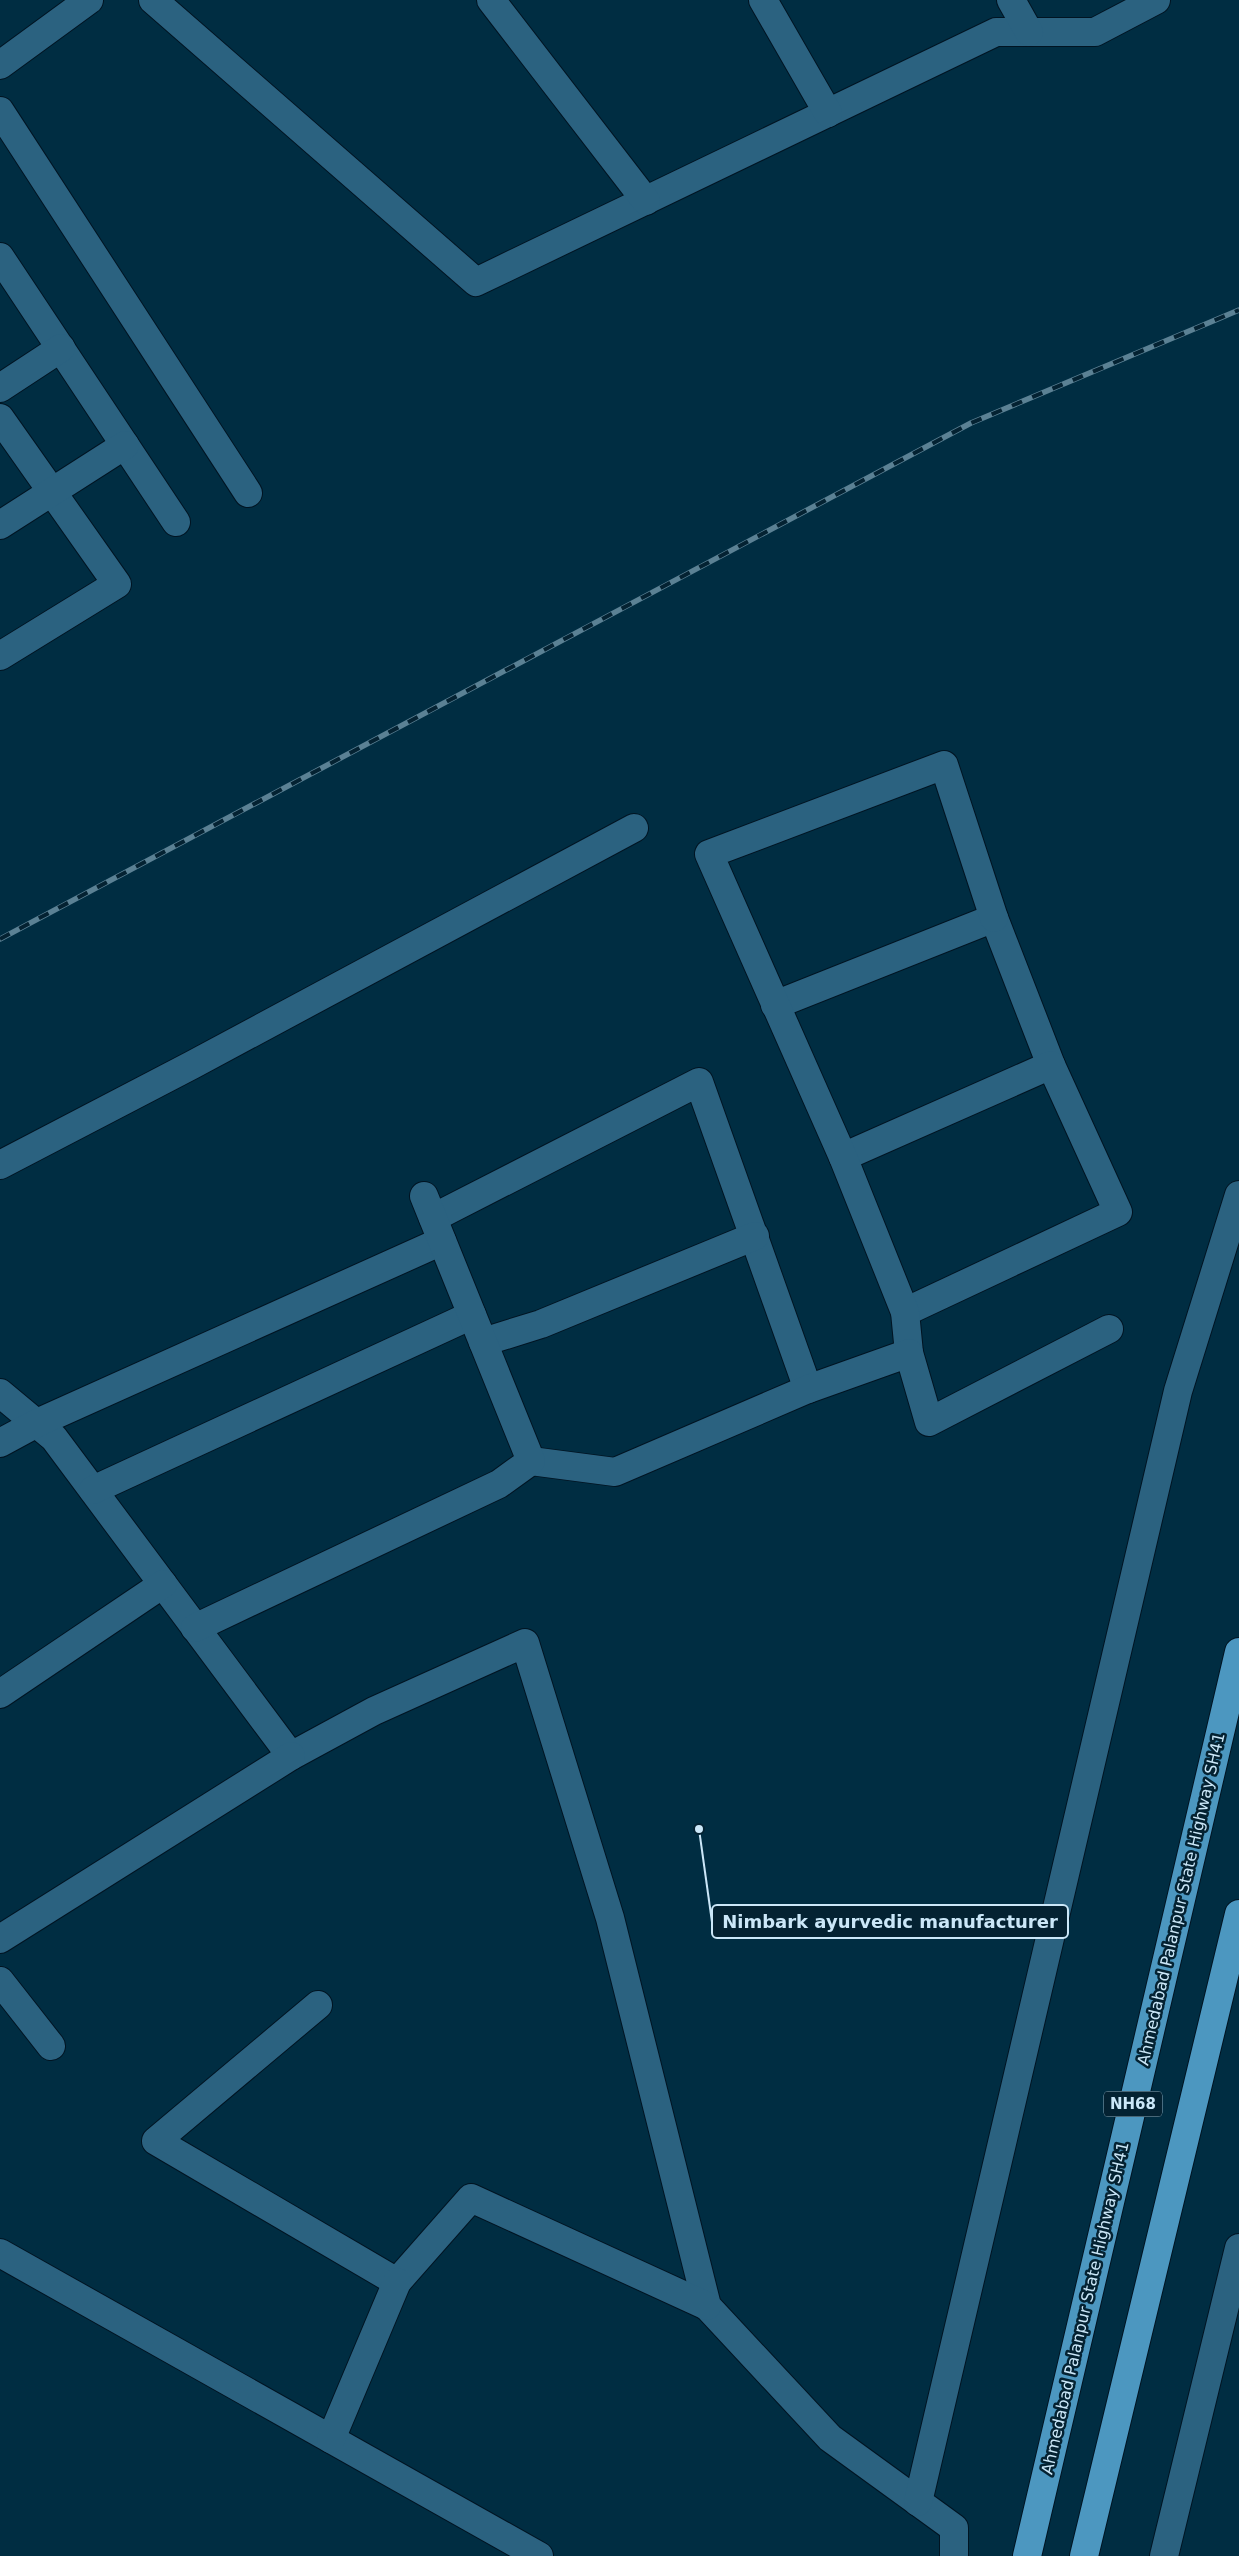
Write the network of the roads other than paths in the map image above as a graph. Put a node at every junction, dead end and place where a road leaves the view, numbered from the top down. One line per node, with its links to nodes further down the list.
1 (89, 0): 8 (street)
2 (153, 0): 11 (street)
3 (491, 0): 11 (street)
4 (763, 0): 10 (street)
5 (1011, 0): 7 (street)
6 (1156, 0): 7 (street)
7 (1029, 32): 10 (street)
8 (0, 65)
9 (0, 111): 18 (street)
10 (828, 113): 11 (street)
11 (646, 201)
12 (0, 257): 13 (street)
13 (61, 348): 14 (street); 16 (street)
14 (0, 388)
15 (0, 418): 17 (street)
16 (125, 445): 17 (street); 19 (street)
17 (52, 491): 20 (street); 21 (street)
18 (248, 493)
19 (176, 522)
20 (0, 525)
21 (0, 656)
22 (634, 828): 27 (street)
23 (994, 918): 24 (street); 24 (street); 25 (street)
24 (775, 1005): 26 (street)
25 (1051, 1065): 26 (street); 31 (street)
26 (843, 1157): 31 (street)
27 (0, 1165)
28 (1239, 1195): 57 (street)
29 (433, 1218): 30 (street); 32 (street); 38 (street)
30 (755, 1236): 34 (street); 36 (street)
31 (905, 1312): 35 (street)
32 (472, 1315): 34 (street); 41 (street)
33 (1109, 1330): 35 (street)
34 (483, 1342): 40 (street)
35 (909, 1353): 36 (street)
36 (808, 1389): 40 (street)
37 (0, 1393): 38 (street)
38 (37, 1423): 39 (street); 41 (street)
39 (0, 1443)
40 (531, 1461): 43 (street)
41 (93, 1490): 42 (street)
42 (163, 1584): 43 (street); 45 (street)
43 (195, 1628): 46 (street)
44 (1239, 1652): 60 (highway, Ahmedabad Palanpur State Highway SH41 / NH68)
45 (0, 1694)
46 (290, 1756): 48 (street); 55 (street)
47 (1239, 1914): 61 (highway)
48 (0, 1939)
49 (0, 1981): 51 (street)
50 (318, 2004): 54 (street)
51 (51, 2046)
52 (1239, 2248): 62 (street)
53 (0, 2253): 56 (street)
54 (397, 2282): 55 (street); 56 (street)
55 (707, 2306): 57 (street)
56 (331, 2439): 58 (street)
57 (918, 2502): 59 (street)
58 (538, 2556)
59 (954, 2556)
60 (1027, 2556)
61 (1084, 2556)
62 (1164, 2556)

